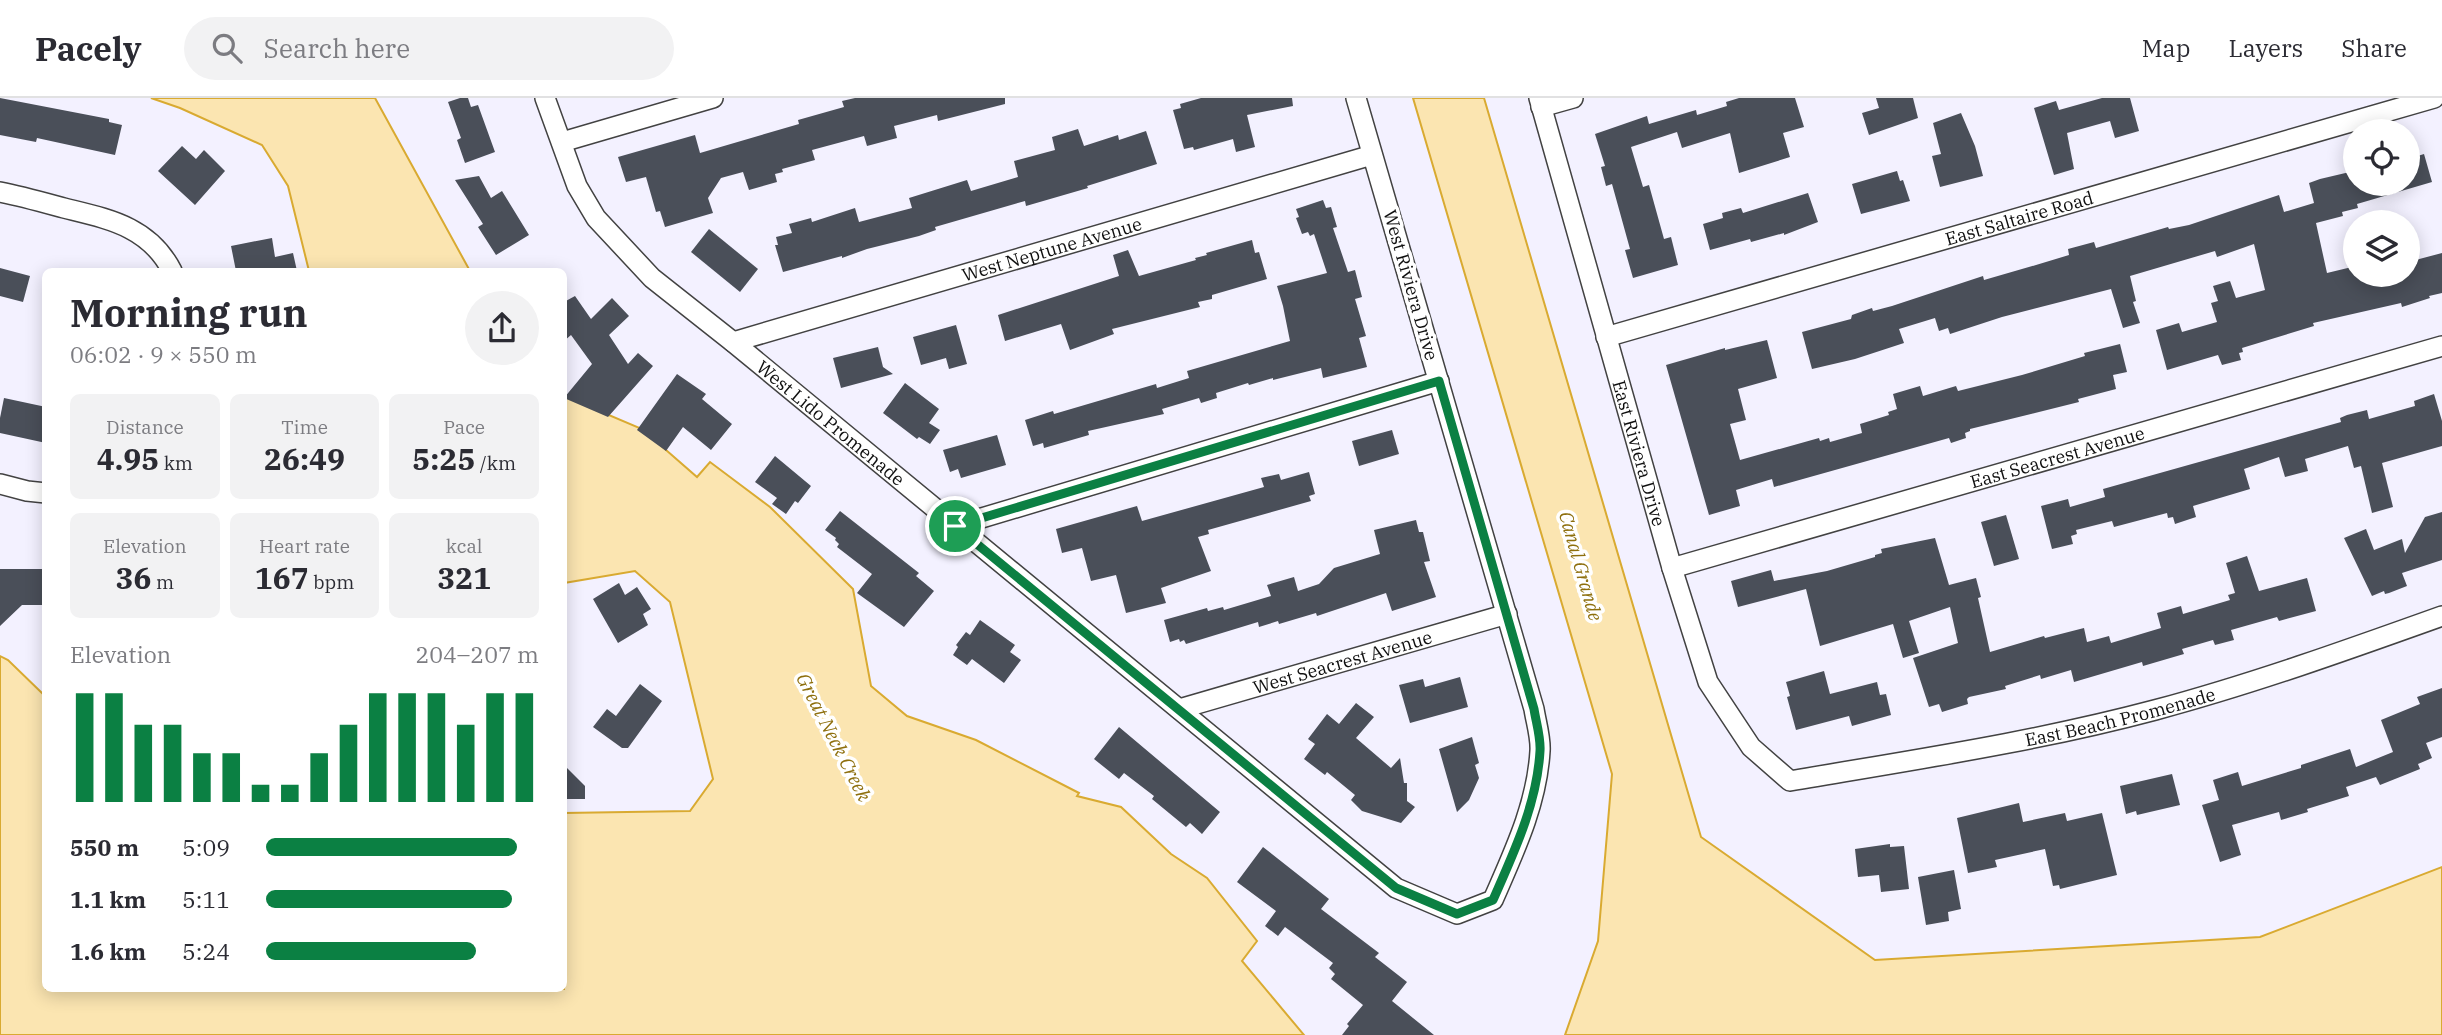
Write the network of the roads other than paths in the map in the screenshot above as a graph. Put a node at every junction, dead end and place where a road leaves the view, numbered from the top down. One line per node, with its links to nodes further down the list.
1 (544, 98): 7 (street, West Lido Promenade)
2 (713, 98): 7 (street)
3 (1356, 98): 8 (street, West Riviera Drive)
4 (1573, 98): 6 (street)
5 (2434, 98): 11 (street, East Saltaire Road)
6 (1540, 103): 11 (street, East Riviera Drive)
7 (562, 142): 12 (street, West Lido Promenade)
8 (1373, 155): 12 (street, West Neptune Avenue); 14 (street, West Riviera Drive)
9 (0, 192): 10 (street)
10 (170, 268)
11 (1606, 337): 18 (street, East Riviera Drive)
12 (733, 342): 17 (street, West Lido Promenade)
13 (2442, 346): 18 (street, East Seacrest Avenue)
14 (1439, 381): 17 (street); 19 (street, West Riviera Drive)
15 (0, 484): 16 (street)
16 (42, 493)
17 (955, 526): 21 (street, West Lido Promenade)
18 (1672, 568): 22 (street, East Riviera Drive)
19 (1507, 614): 21 (street, West Seacrest Avenue); 23 (street, West Riviera Drive)
20 (2442, 616): 22 (street, East Beach Promenade)
21 (1179, 709): 23 (street, West Lido Promenade)
22 (1790, 781)
23 (1521, 837)

